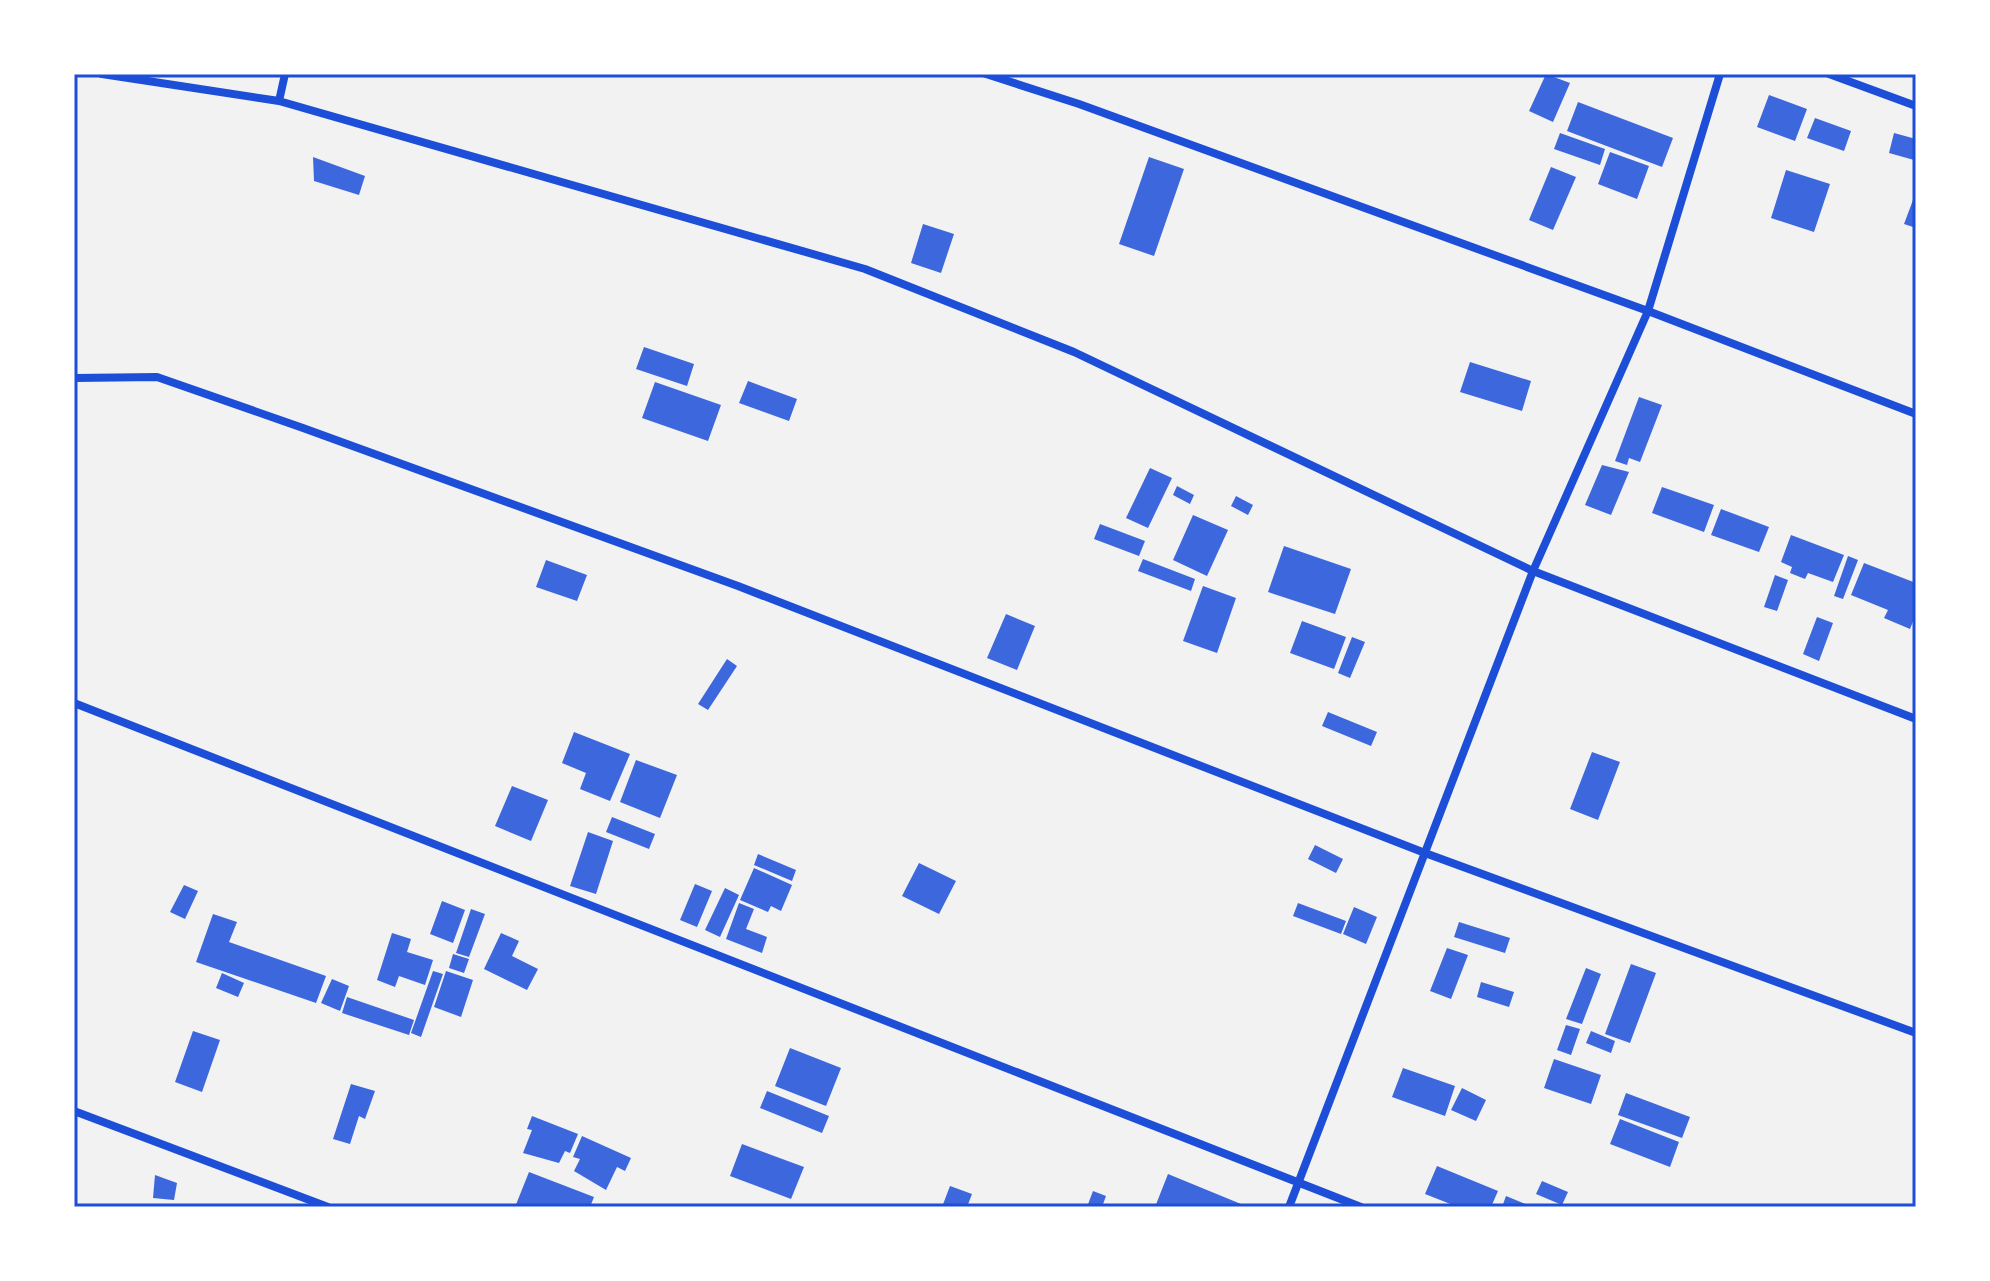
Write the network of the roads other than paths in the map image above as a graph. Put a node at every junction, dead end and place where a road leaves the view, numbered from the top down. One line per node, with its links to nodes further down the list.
1 (102, 74): 6 (street)
2 (285, 74): 6 (street)
3 (986, 74): 8 (street)
4 (1720, 74): 8 (street)
5 (1829, 74): 7 (street)
6 (279, 101): 11 (street)
7 (1916, 106)
8 (1648, 311): 10 (street); 11 (street)
9 (74, 378): 14 (street)
10 (1916, 414)
11 (1533, 571): 13 (street); 14 (street)
12 (74, 703): 17 (street)
13 (1916, 719)
14 (1425, 853): 15 (street); 17 (street)
15 (1916, 1033)
16 (74, 1111): 18 (street)
17 (1298, 1184): 19 (street); 20 (street)
18 (328, 1207)
19 (1289, 1207)
20 (1361, 1207)

